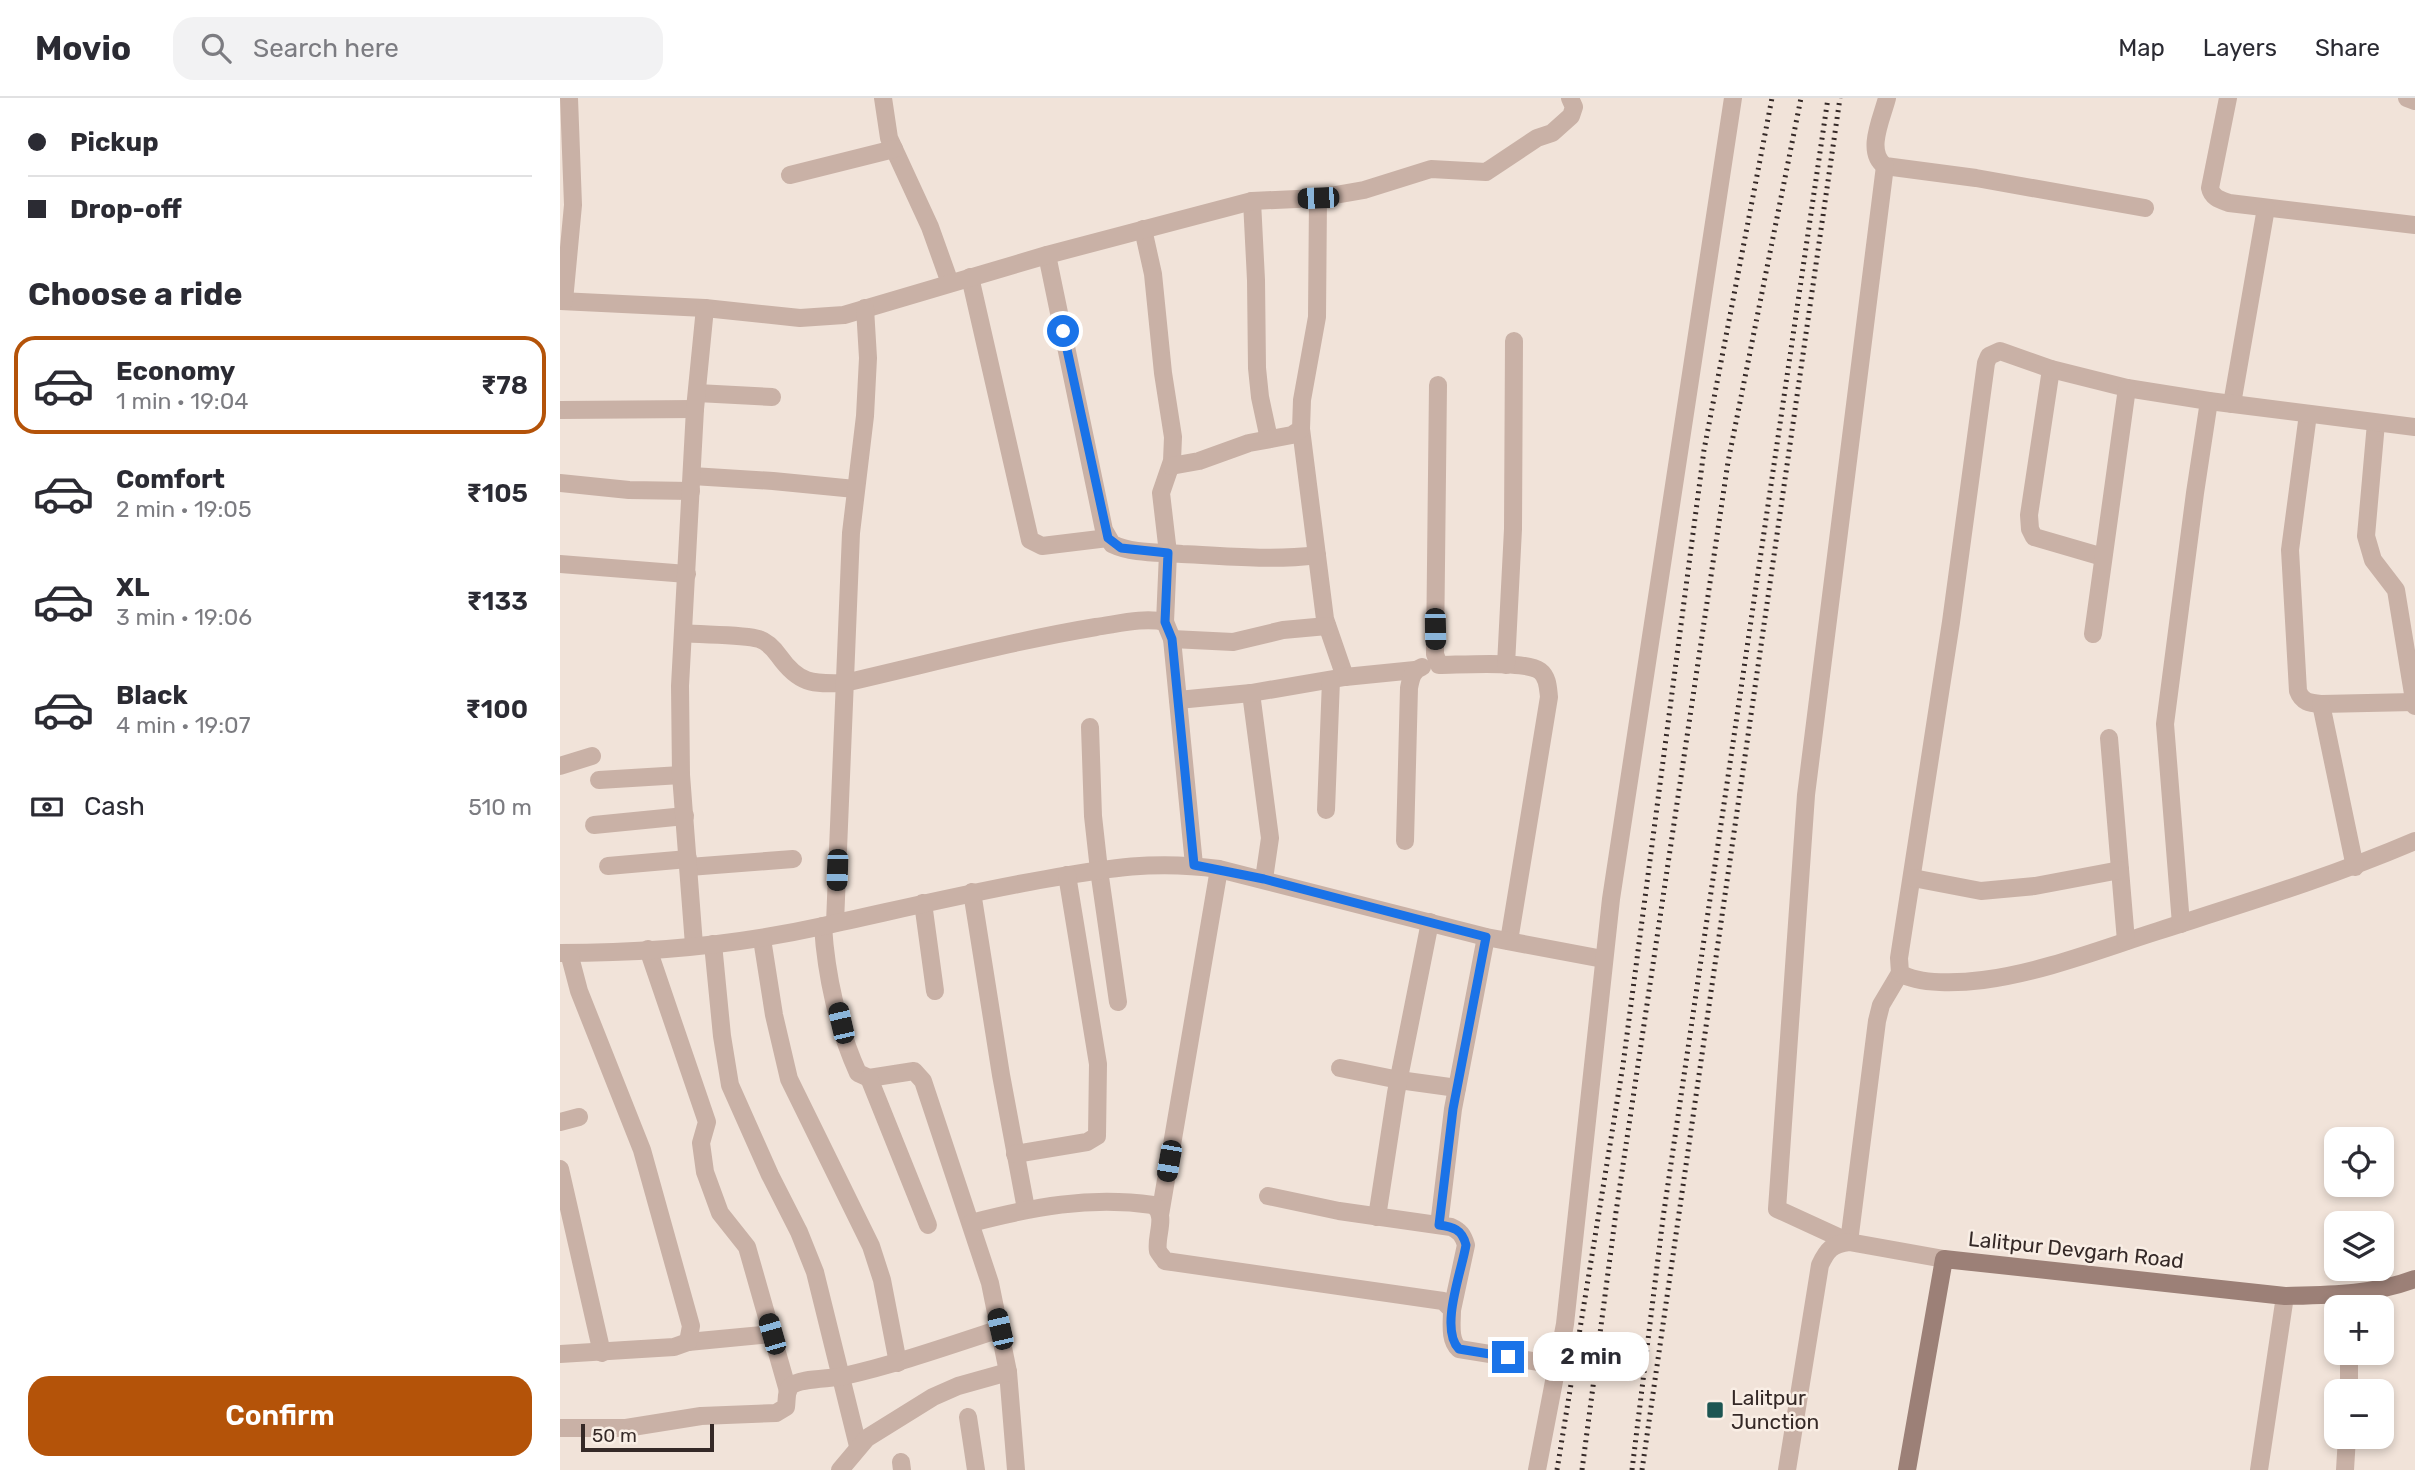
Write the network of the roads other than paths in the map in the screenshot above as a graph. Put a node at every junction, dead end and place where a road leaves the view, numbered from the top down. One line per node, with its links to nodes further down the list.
1 (569, 98): 21 (street)
2 (883, 98): 9 (street)
3 (1570, 98): 12 (street)
4 (1733, 98): 97 (street)
5 (1887, 98): 10 (street)
6 (2228, 98): 15 (street)
7 (2407, 98): 8 (street)
8 (2415, 101)
9 (894, 149): 11 (street); 20 (street)
10 (1885, 166): 14 (street); 117 (street)
11 (790, 174)
12 (1318, 198): 13 (street); 36 (street)
13 (1252, 201): 17 (street); 37 (street)
14 (2145, 208)
15 (2266, 208): 16 (street); 31 (street)
16 (2415, 225)
17 (1143, 229): 18 (street); 38 (street)
18 (1047, 255): 19 (street); 42 (street)
19 (970, 277): 20 (street); 42 (street)
20 (950, 283): 23 (street)
21 (562, 301): 22 (street)
22 (705, 308): 23 (street); 29 (street)
23 (865, 308): 41 (street)
24 (1514, 341): 54 (street)
25 (2050, 369): 27 (street); 45 (street); 82 (street)
26 (1438, 385): 53 (street)
27 (2127, 388): 30 (street); 45 (street)
28 (772, 397): 29 (street)
29 (696, 401): 32 (street); 40 (street)
30 (2209, 401): 31 (street); 87 (street)
31 (2232, 404): 33 (street)
32 (560, 410)
33 (2308, 414): 34 (street); 61 (street)
34 (2375, 423): 35 (street); 60 (street)
35 (2415, 427)
36 (1301, 429): 37 (street); 44 (street)
37 (1269, 439): 38 (street)
38 (1171, 466): 43 (street)
39 (560, 483): 40 (street)
40 (691, 484): 41 (street); 47 (street)
41 (855, 489): 57 (street)
42 (1108, 538): 43 (street)
43 (1168, 553): 44 (street); 48 (street)
44 (1317, 555): 49 (street)
45 (2103, 557): 51 (street)
46 (560, 564): 47 (street)
47 (687, 573): 50 (street)
48 (1165, 622): 52 (street); 57 (street)
49 (1327, 626): 52 (street); 56 (street)
50 (683, 633): 57 (street); 66 (street)
51 (2093, 634)
52 (1172, 639): 59 (street)
53 (1439, 665): 54 (street); 55 (street)
54 (1506, 665): 91 (street)
55 (1415, 670): 56 (street); 71 (street)
56 (1338, 679): 58 (street); 68 (street)
57 (844, 682): 88 (street)
58 (1251, 693): 59 (street); 83 (street)
59 (1178, 700): 75 (street)
60 (2415, 704): 61 (street)
61 (2321, 705): 77 (street)
62 (1090, 727): 79 (street)
63 (2109, 738): 80 (street)
64 (592, 756): 65 (street)
65 (560, 766)
66 (681, 775): 67 (street); 69 (street)
67 (599, 780)
68 (1326, 810)
69 (685, 816): 70 (street); 74 (street)
70 (594, 825)
71 (1405, 841)
72 (2415, 841): 77 (street)
73 (793, 859): 74 (street)
74 (688, 863): 76 (street); 94 (street)
75 (1194, 865): 78 (street); 79 (street)
76 (608, 866)
77 (2355, 867): 87 (street)
78 (1219, 869): 83 (street); 112 (street)
79 (1099, 870): 81 (street); 100 (street)
80 (2120, 870): 82 (street); 92 (street)
81 (1067, 875): 84 (street); 107 (street)
82 (1913, 878): 98 (street)
83 (1264, 879): 86 (street)
84 (972, 892): 85 (street); 107 (street)
85 (923, 903): 88 (street); 99 (street)
86 (1430, 922): 89 (street); 103 (street)
87 (2181, 924): 92 (street)
88 (829, 925): 90 (street); 102 (street)
89 (1486, 937): 91 (street); 104 (street)
90 (762, 939): 93 (street); 129 (street)
91 (1509, 941): 97 (street)
92 (2126, 941): 98 (street)
93 (713, 944): 94 (street); 132 (street)
94 (694, 945): 95 (street)
95 (648, 949): 96 (street); 125 (street)
96 (565, 953): 126 (street)
97 (1603, 959): 130 (street)
98 (1900, 973): 117 (street)
99 (935, 991)
100 (1118, 1002)
101 (1340, 1068): 103 (street)
102 (869, 1078): 114 (street); 115 (street)
103 (1399, 1080): 104 (street); 113 (street)
104 (1457, 1088): 116 (street)
105 (579, 1117): 106 (street)
106 (560, 1122)
107 (1015, 1154): 111 (street)
108 (560, 1169): 109 (street)
109 (563, 1195): 127 (street)
110 (1268, 1196): 113 (street)
111 (1026, 1209): 112 (street); 114 (street)
112 (1160, 1214): 123 (street)
113 (1377, 1217): 116 (street)
114 (971, 1223): 124 (street)
115 (928, 1225)
116 (1439, 1225): 123 (street)
117 (1849, 1242): 118 (street); 142 (street)
118 (1944, 1259): 121 (main road, Lalitpur Devgarh Road); 143 (main road, Lalitpur Devgarh Road)
119 (2415, 1279): 120 (main road, Lalitpur Devgarh Road)
120 (2359, 1295)
121 (2285, 1296): 122 (main road, Lalitpur Devgarh Road); 144 (street)
122 (2324, 1299)
123 (1451, 1310): 130 (street)
124 (1000, 1329): 129 (street); 131 (street)
125 (772, 1334): 126 (street); 133 (street)
126 (688, 1342): 127 (street)
127 (602, 1353): 128 (street)
128 (560, 1354)
129 (898, 1363): 132 (street)
130 (1557, 1365): 141 (street)
131 (1008, 1372): 136 (street); 140 (street)
132 (839, 1377): 133 (street); 136 (street)
133 (788, 1391): 135 (street)
134 (968, 1417): 139 (street)
135 (560, 1427)
136 (858, 1446): 138 (street)
137 (2346, 1449): 145 (street)
138 (840, 1470)
139 (976, 1470)
140 (1016, 1470)
141 (1536, 1470)
142 (1787, 1470)
143 (1907, 1470)
144 (2259, 1470)
145 (2345, 1470)

